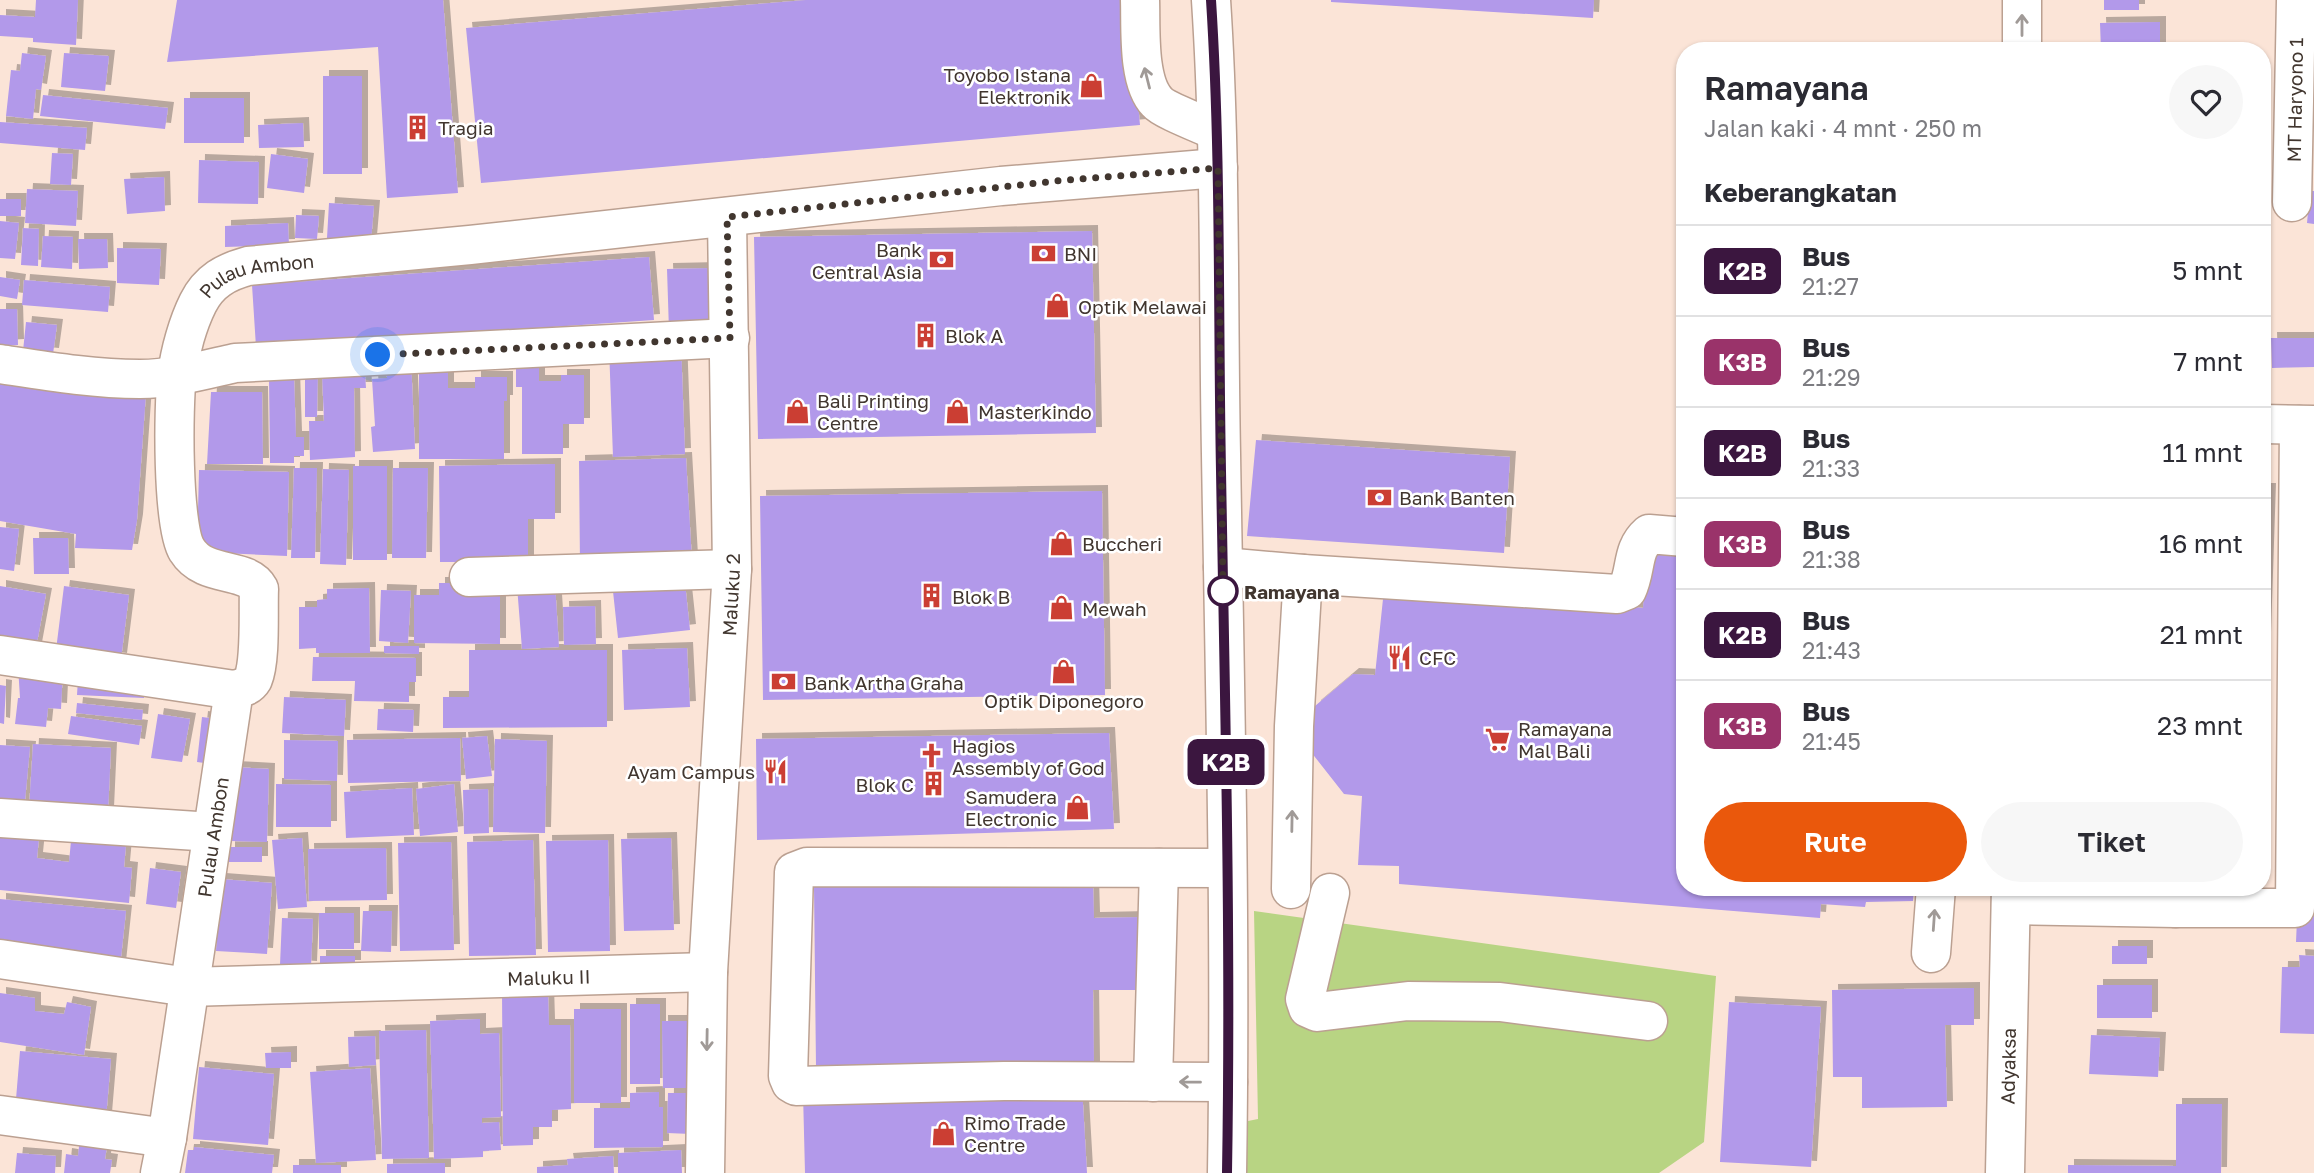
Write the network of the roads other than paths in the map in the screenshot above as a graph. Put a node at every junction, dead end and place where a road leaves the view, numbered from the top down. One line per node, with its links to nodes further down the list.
1 (1140, 0): 6 (street, one-way to 1)
2 (1211, 0): 6 (street)
3 (2022, 0): 5 (street, one-way to 3)
4 (2296, 0): 8 (street, MT Haryono 1)
5 (2022, 42)
6 (1216, 131): 7 (street)
7 (1218, 168): 9 (street, Pulau Ambon); 15 (street)
8 (2292, 202)
9 (727, 217): 10 (street, Maluku 2); 12 (street, Pulau Ambon)
10 (730, 338): 12 (street); 16 (street, Maluku 2)
11 (0, 364): 12 (street)
12 (176, 376): 20 (street, Pulau Ambon)
13 (2292, 425): 29 (street)
14 (1676, 536): 17 (street)
15 (1223, 568): 17 (street); 24 (street)
16 (732, 569): 18 (street); 32 (street, Maluku 2)
17 (1303, 573): 25 (street, one-way to 17)
18 (469, 577)
19 (0, 655): 20 (street)
20 (234, 690): 22 (street, Pulau Ambon)
21 (0, 818): 22 (street)
22 (212, 832): 33 (street, Pulau Ambon)
23 (1159, 869): 24 (street); 35 (street); 35 (street)
24 (1227, 869): 36 (street)
25 (1291, 889)
26 (1330, 893): 34 (street)
27 (1935, 896): 30 (street, one-way to 27)
28 (2011, 896): 29 (street); 41 (street, Adyaksa)
29 (2176, 898)
30 (1931, 953)
31 (0, 959): 33 (street, Maluku II)
32 (708, 972): 33 (street, Maluku II); 39 (street, one-way to 39)
33 (188, 987): 38 (street, Pulau Ambon)
34 (1648, 1021)
35 (1153, 1082): 36 (street, one-way to 35)
36 (1228, 1082): 40 (street)
37 (0, 1115): 38 (street)
38 (163, 1156)
39 (705, 1173)
40 (1227, 1173)
41 (2006, 1173)

